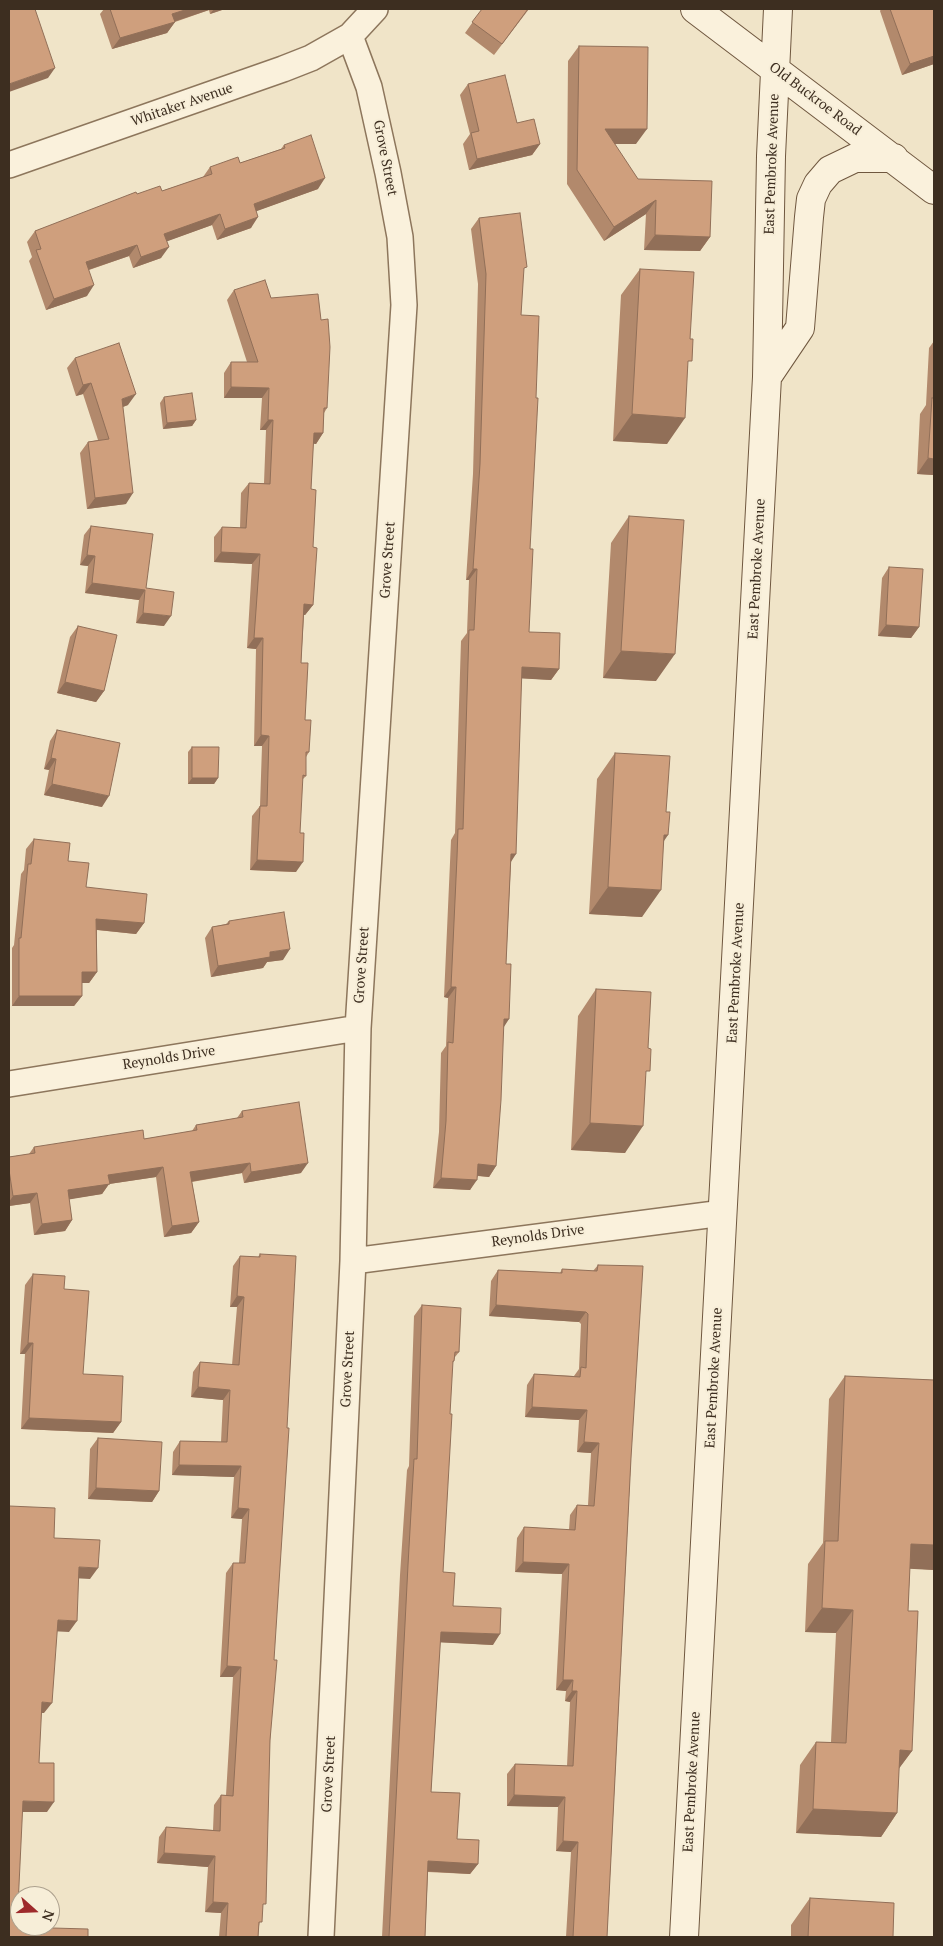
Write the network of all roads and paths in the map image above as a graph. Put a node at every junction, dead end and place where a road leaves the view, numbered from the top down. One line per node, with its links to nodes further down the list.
1 (375, 9): 4 (street)
2 (694, 9): 5 (main road, Old Buckroe Road)
3 (778, 9): 5 (main road, East Pembroke Avenue)
4 (350, 36): 7 (street, Whitaker Avenue); 10 (street, Grove Street)
5 (775, 69): 6 (main road, Old Buckroe Road); 9 (main road, East Pembroke Avenue)
6 (894, 158): 8 (main road, Old Buckroe Road); 9 (main road)
7 (9, 166)
8 (934, 190)
9 (767, 377): 12 (main road, East Pembroke Avenue)
10 (358, 1028): 11 (street, Reynolds Drive); 13 (street, Grove Street)
11 (9, 1084)
12 (723, 1213): 13 (street, Reynolds Drive); 15 (main road, East Pembroke Avenue)
13 (353, 1261): 14 (street, Grove Street)
14 (321, 1937)
15 (684, 1937)

